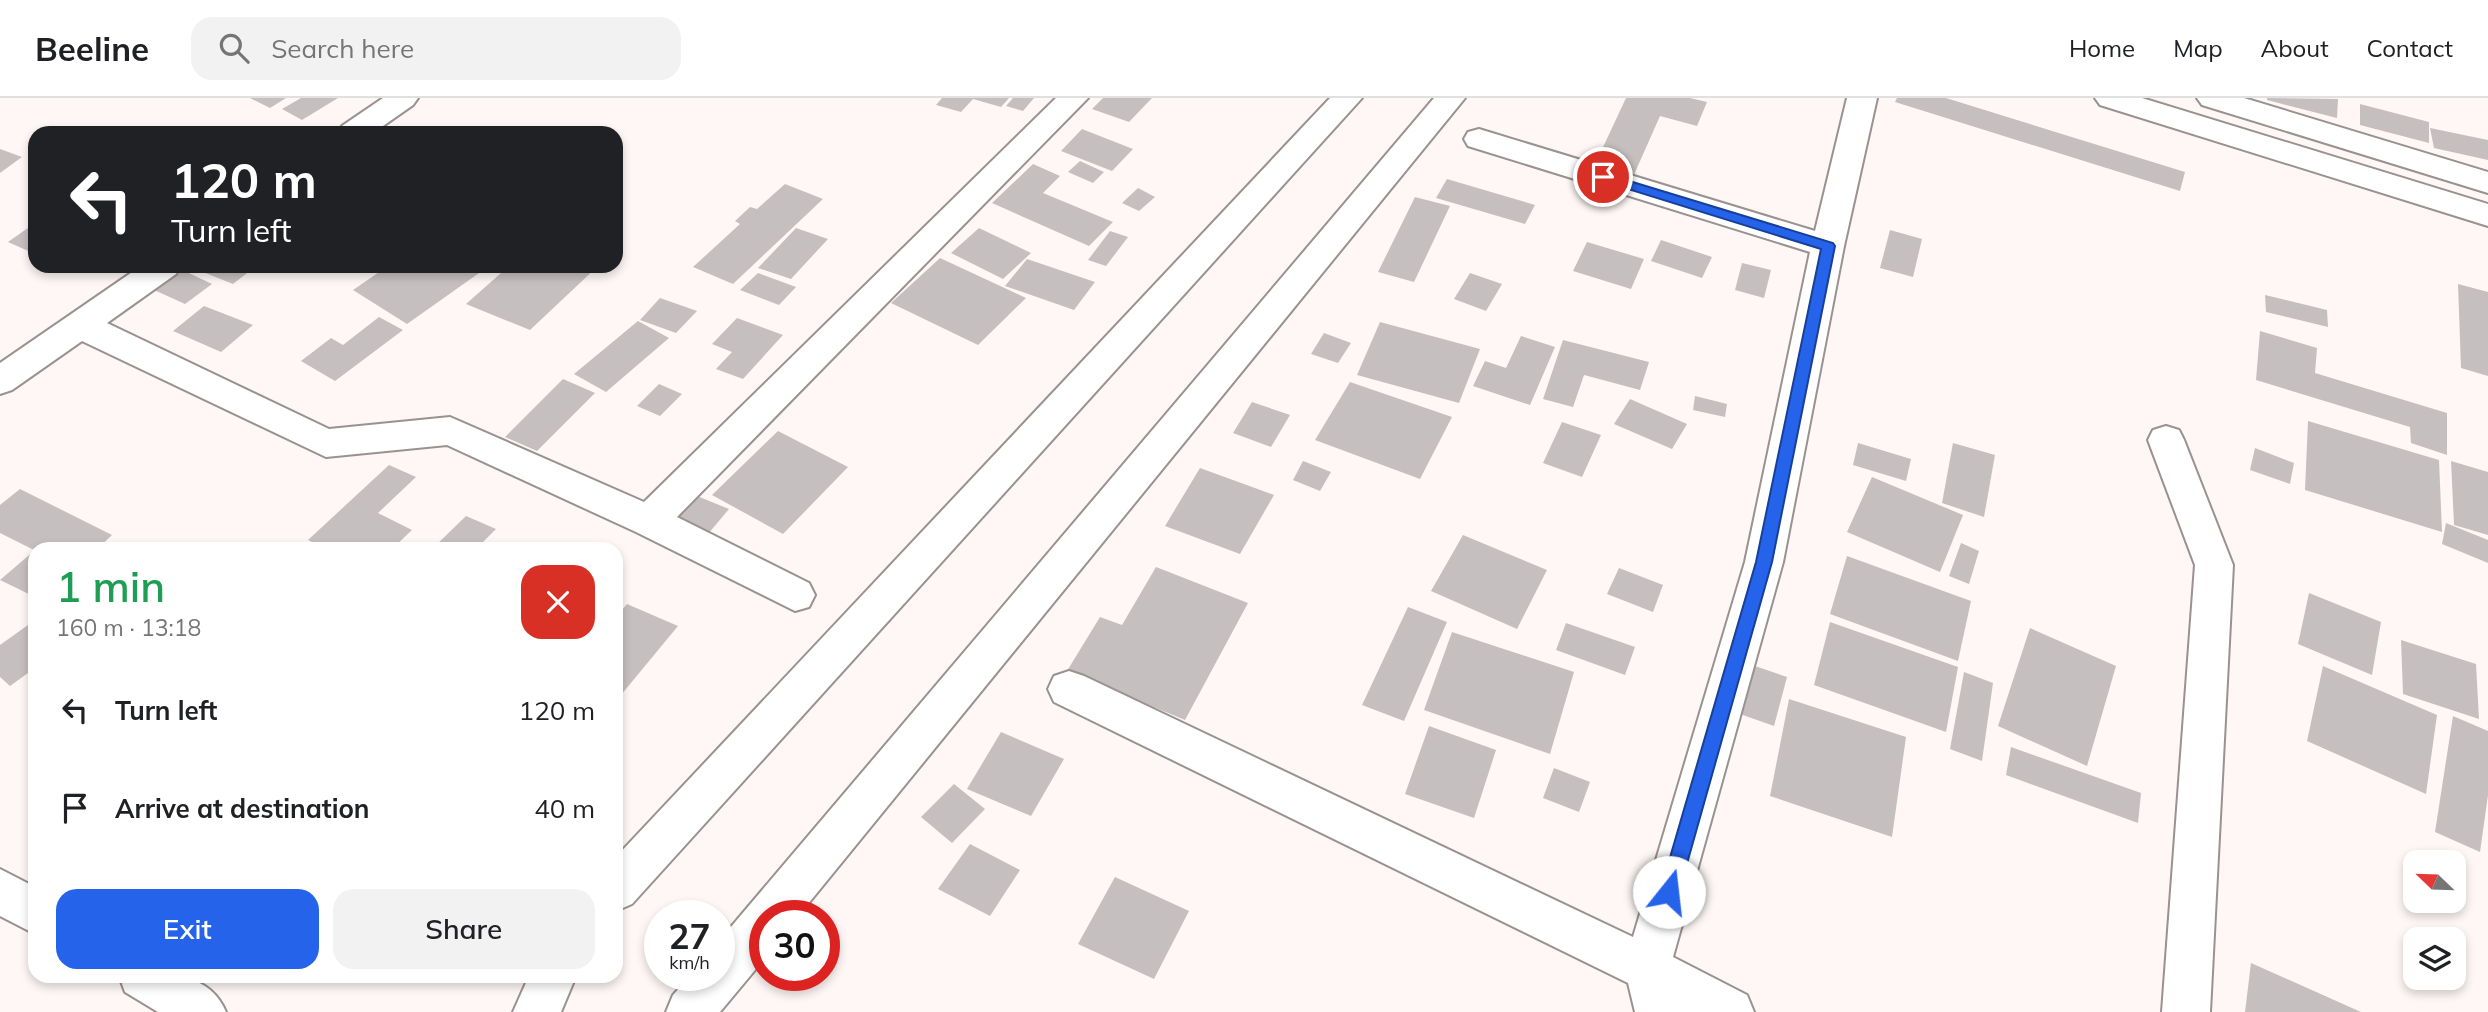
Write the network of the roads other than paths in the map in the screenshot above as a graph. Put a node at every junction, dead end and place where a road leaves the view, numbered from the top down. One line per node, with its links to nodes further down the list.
1 (403, 98): 8 (street)
2 (1073, 98): 17 (street)
3 (1347, 98): 20 (street)
4 (1450, 98): 22 (street)
5 (1863, 98): 12 (street)
6 (2110, 98): 11 (street)
7 (2212, 98): 10 (street)
8 (363, 126)
9 (1479, 139): 12 (street)
10 (2488, 183)
11 (2488, 215)
12 (1828, 246): 25 (street)
13 (154, 273): 14 (street)
14 (80, 324): 15 (street); 17 (street)
15 (0, 381)
16 (2166, 440): 33 (street)
17 (649, 521): 18 (street)
18 (795, 594)
19 (1069, 689): 25 (street)
20 (623, 882)
21 (0, 891): 23 (street)
22 (782, 900)
23 (28, 908)
24 (749, 941): 30 (street)
25 (1647, 968): 31 (street); 32 (street)
26 (154, 983): 28 (street)
27 (549, 983): 29 (street)
28 (202, 1012)
29 (537, 1012)
30 (690, 1012)
31 (1659, 1012)
32 (1730, 1012)
33 (2186, 1012)

